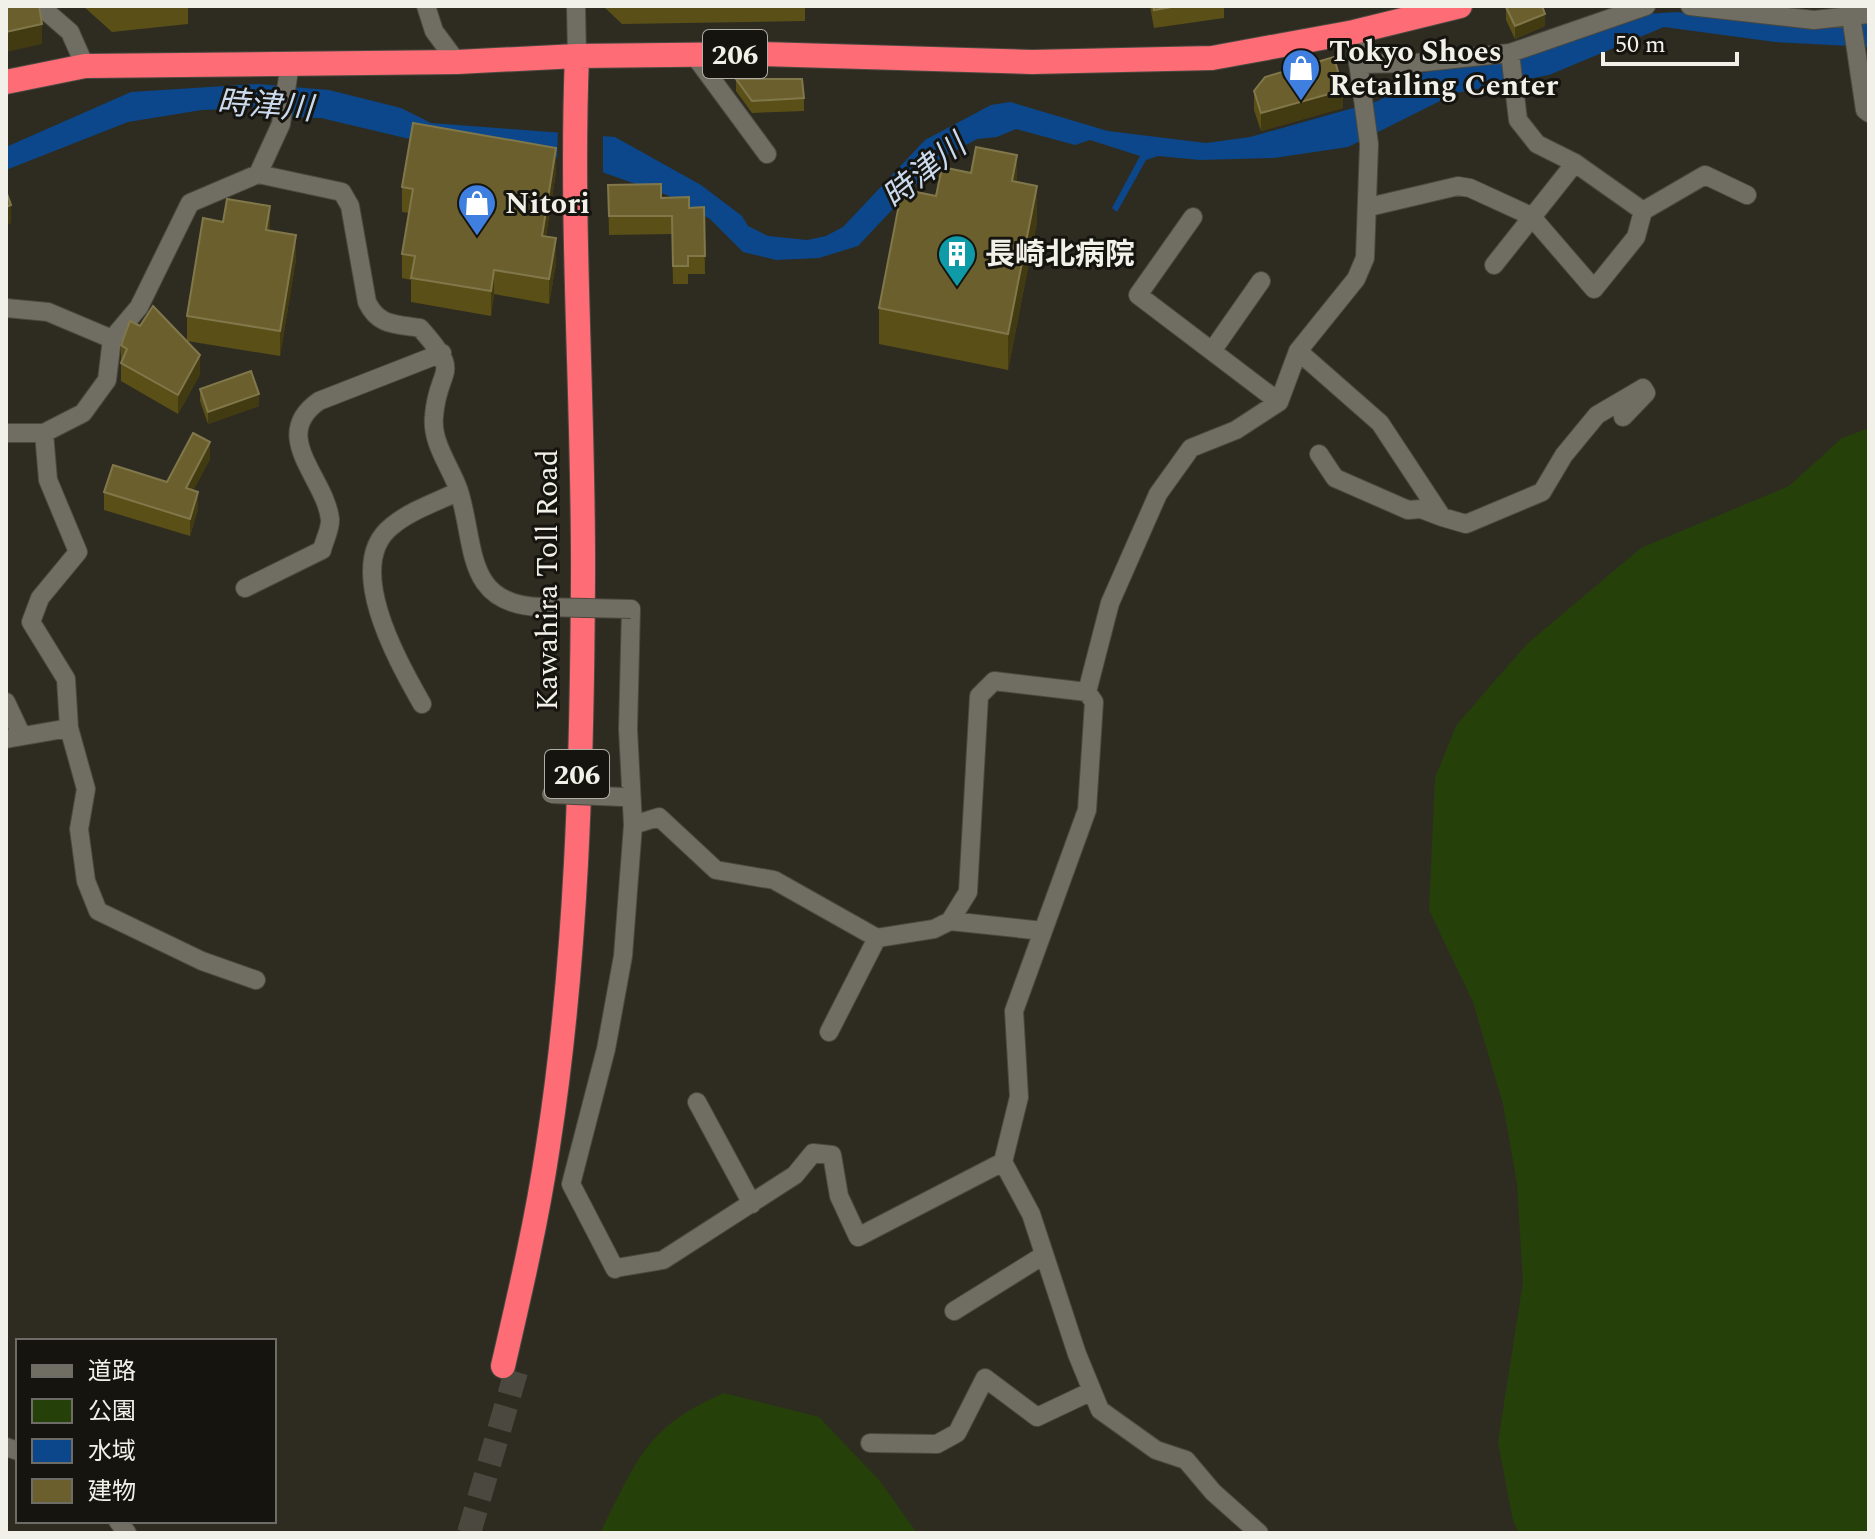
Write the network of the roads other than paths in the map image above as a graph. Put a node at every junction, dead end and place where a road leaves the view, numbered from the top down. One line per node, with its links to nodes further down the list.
1 (40, 6): 14 (street)
2 (426, 6): 12 (street)
3 (576, 6): 11 (street)
4 (1460, 6): 8 (highway, 206)
5 (1646, 6): 9 (street)
6 (1690, 6): 7 (street)
7 (1857, 17): 17 (street)
8 (1354, 32): 10 (highway, 206); 13 (street)
9 (1510, 53): 13 (street); 19 (street)
10 (694, 55): 11 (highway, 206); 18 (street)
11 (577, 56): 12 (highway, 206); 59 (highway, Kawahira Toll Road / 206)
12 (457, 62): 15 (highway, 206)
13 (1358, 64): 22 (street)
14 (85, 66): 15 (highway, 206); 16 (highway, 206)
15 (288, 72): 20 (street)
16 (6, 82)
17 (1869, 113)
18 (767, 154)
19 (1575, 163): 23 (street); 24 (street)
20 (258, 174): 29 (street); 32 (street)
21 (1747, 195): 23 (street)
22 (1369, 207): 24 (street); 31 (street)
23 (1643, 211): 24 (street)
24 (1531, 216): 26 (street)
25 (1193, 217): 30 (street)
26 (1494, 265)
27 (1261, 281): 30 (street)
28 (6, 308): 29 (street)
29 (112, 339): 36 (street)
30 (1212, 351): 33 (street)
31 (1298, 351): 33 (street); 39 (street)
32 (442, 353): 38 (street); 40 (street)
33 (1279, 402): 41 (street)
34 (1623, 417): 39 (street)
35 (6, 433): 36 (street)
36 (44, 433): 44 (street)
37 (1319, 454): 39 (street)
38 (459, 491): 43 (street); 48 (street, bridge)
39 (1442, 517)
40 (245, 588)
41 (1087, 692): 49 (street); 50 (street)
42 (6, 702): 45 (street)
43 (422, 704)
44 (69, 728): 45 (street); 52 (street)
45 (13, 737)
46 (551, 794): 47 (street, bridge)
47 (623, 797)
48 (633, 825): 51 (street); 56 (street)
49 (950, 921): 50 (street); 51 (street)
50 (1043, 931): 55 (street)
51 (877, 938): 53 (street)
52 (256, 980)
53 (829, 1032)
54 (697, 1102): 56 (street)
55 (1003, 1162): 56 (street); 57 (street)
56 (752, 1204)
57 (1044, 1255): 58 (street); 60 (street)
58 (954, 1311)
59 (510, 1366)
60 (1092, 1391): 61 (street); 62 (street)
61 (870, 1443)
62 (1259, 1533)

